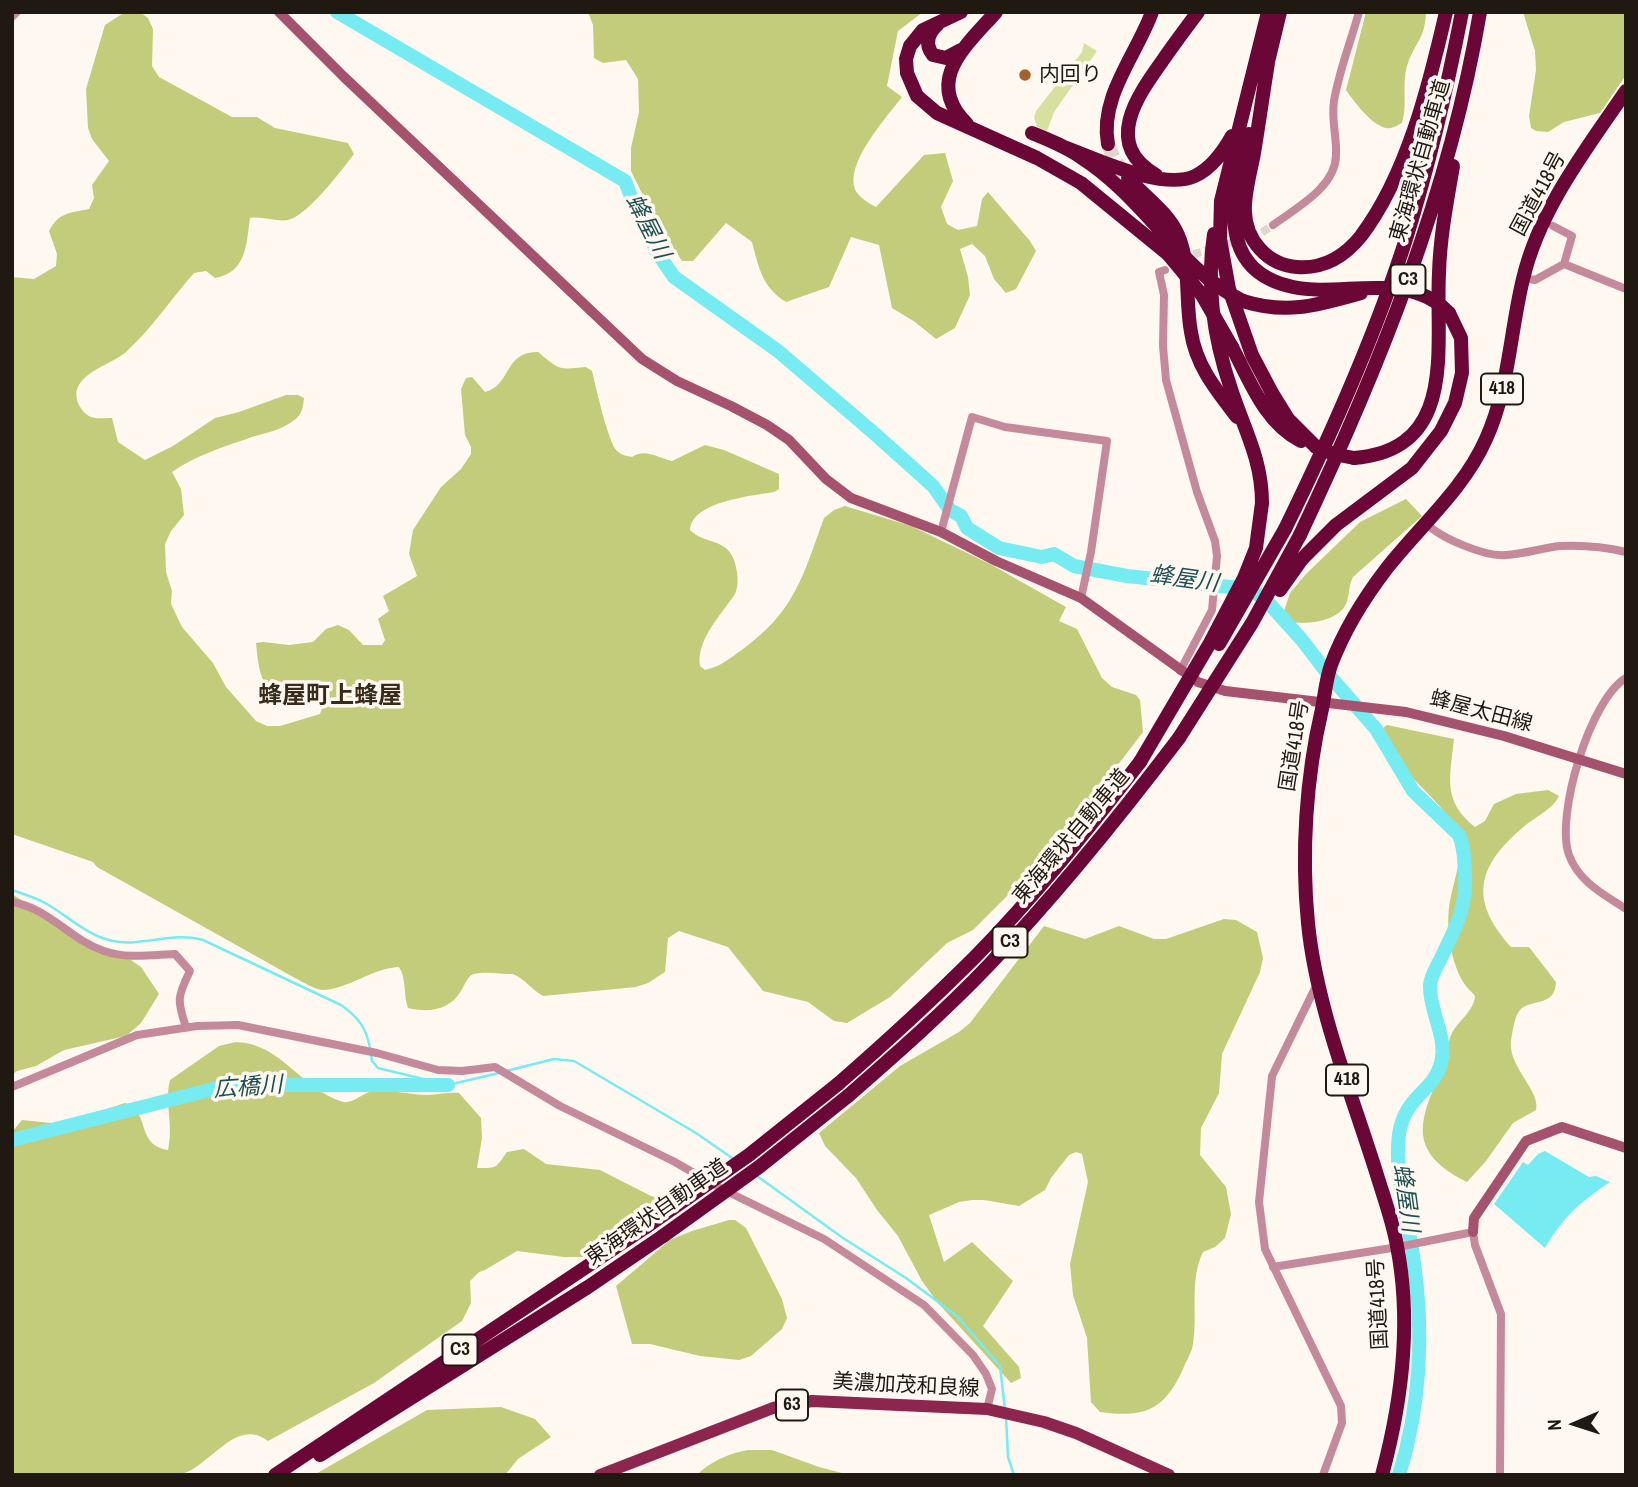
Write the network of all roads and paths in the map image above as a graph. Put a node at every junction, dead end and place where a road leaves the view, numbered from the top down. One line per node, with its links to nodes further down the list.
1 (17, 12): 13 (street)
2 (279, 12): 37 (street, 蜂屋太田線)
3 (961, 12): 14 (highway)
4 (996, 12): 16 (highway)
5 (1152, 12): 22 (highway)
6 (1198, 12): 25 (highway)
7 (1268, 12): 19 (highway)
8 (1280, 12): 17 (highway)
9 (1359, 12): 27 (street)
10 (1446, 12): 17 (highway)
11 (1462, 12): 45 (highway, 東海環状自動車道 / C3, bridge)
12 (1479, 12): 15 (highway, 東海環状自動車道 / C3)
13 (12, 17)
14 (942, 21): 16 (highway); 20 (highway)
15 (1475, 37): 35 (highway, bridge); 43 (highway, 東海環状自動車道 / C3, bridge)
16 (964, 48): 20 (highway)
17 (1268, 63): 32 (highway)
18 (1626, 91): 31 (highway, 国道418号 / 418)
19 (1247, 103): 25 (highway); 26 (highway)
20 (974, 130): 35 (highway, bridge)
21 (1032, 133): 23 (highway)
22 (1108, 144)
23 (1064, 147): 25 (highway); 32 (highway, bridge)
24 (1128, 178): 34 (highway)
25 (1168, 180)
26 (1221, 201): 34 (highway); 35 (highway)
27 (1273, 225)
28 (1553, 226): 29 (street)
29 (1564, 264): 31 (street); 33 (street)
30 (1165, 270): 40 (street)
31 (1523, 278): 36 (highway, 国道418号 / 418)
32 (1380, 288): 43 (highway, bridge)
33 (1626, 289)
34 (1250, 436): 45 (highway, bridge)
35 (1316, 447)
36 (1426, 523): 38 (street); 42 (highway, 国道418号 / 418)
37 (941, 532): 39 (street, 蜂屋太田線); 39 (street)
38 (1626, 552)
39 (1081, 598): 40 (street, 蜂屋太田線)
40 (1180, 671): 42 (street, 蜂屋太田線)
41 (1626, 678): 44 (street)
42 (1323, 702): 44 (street, 蜂屋太田線); 49 (highway, 国道418号 / 418)
43 (1179, 738): 58 (highway, 東海環状自動車道 / C3, bridge)
44 (1580, 761): 46 (street, 蜂屋太田線); 48 (street)
45 (1140, 762): 57 (highway, 東海環状自動車道 / C3, bridge)
46 (1626, 775)
47 (12, 902): 50 (street)
48 (1626, 909)
49 (1318, 984): 54 (highway, 国道418号 / 418); 55 (street)
50 (186, 1027): 51 (street); 56 (street)
51 (12, 1087)
52 (1626, 1148): 53 (street)
53 (1473, 1232): 54 (street); 63 (street)
54 (1398, 1247): 55 (street); 62 (highway, 国道418号 / 418)
55 (1273, 1267): 61 (street)
56 (991, 1410): 59 (main road, 美濃加茂和良線 / 63); 60 (main road, 美濃加茂和良線 / 63)
57 (275, 1475)
58 (288, 1475)
59 (600, 1475)
60 (1169, 1475)
61 (1323, 1475)
62 (1382, 1475)
63 (1500, 1475)

